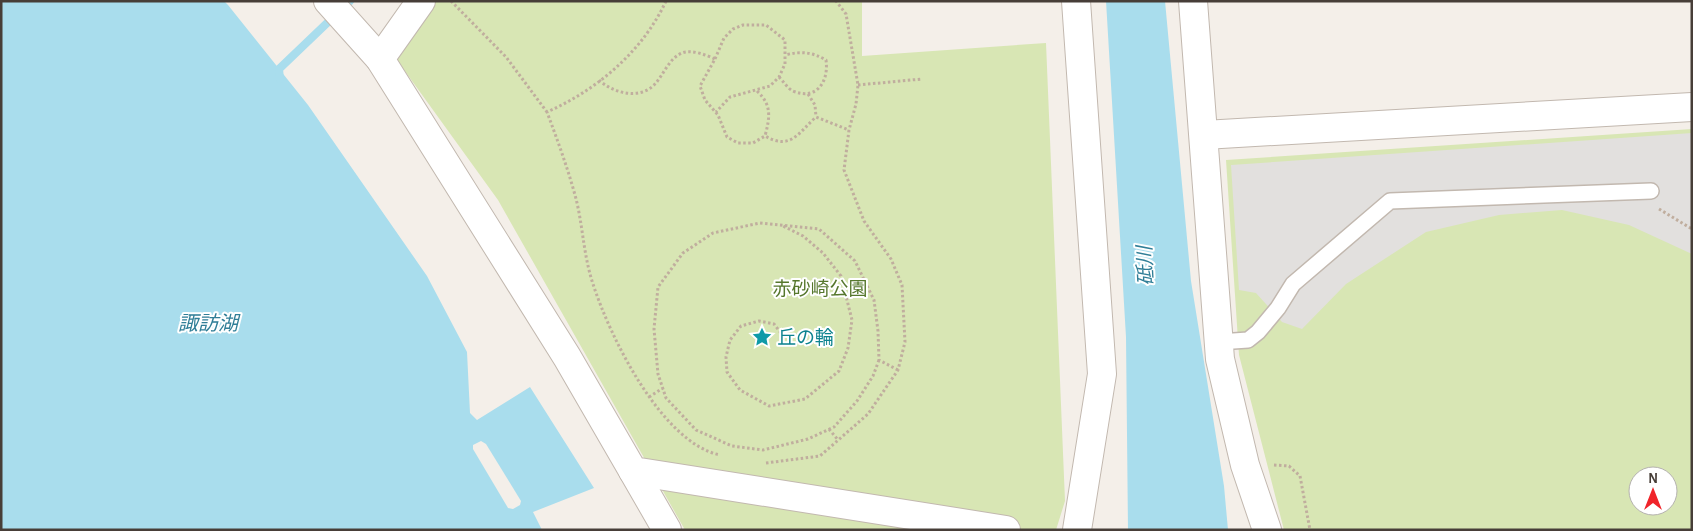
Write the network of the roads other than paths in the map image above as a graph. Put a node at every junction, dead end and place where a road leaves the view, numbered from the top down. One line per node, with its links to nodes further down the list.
1 (328, 1): 5 (street)
2 (421, 1): 5 (street)
3 (1076, 1): 13 (street)
4 (1193, 1): 7 (street)
5 (374, 51): 10 (street)
6 (1692, 107): 7 (street)
7 (1204, 136): 9 (street)
8 (1651, 192): 9 (lane)
9 (1219, 342): 14 (street)
10 (633, 471): 11 (street); 12 (street)
11 (667, 530)
12 (1006, 530)
13 (1077, 530)
14 (1267, 530)

